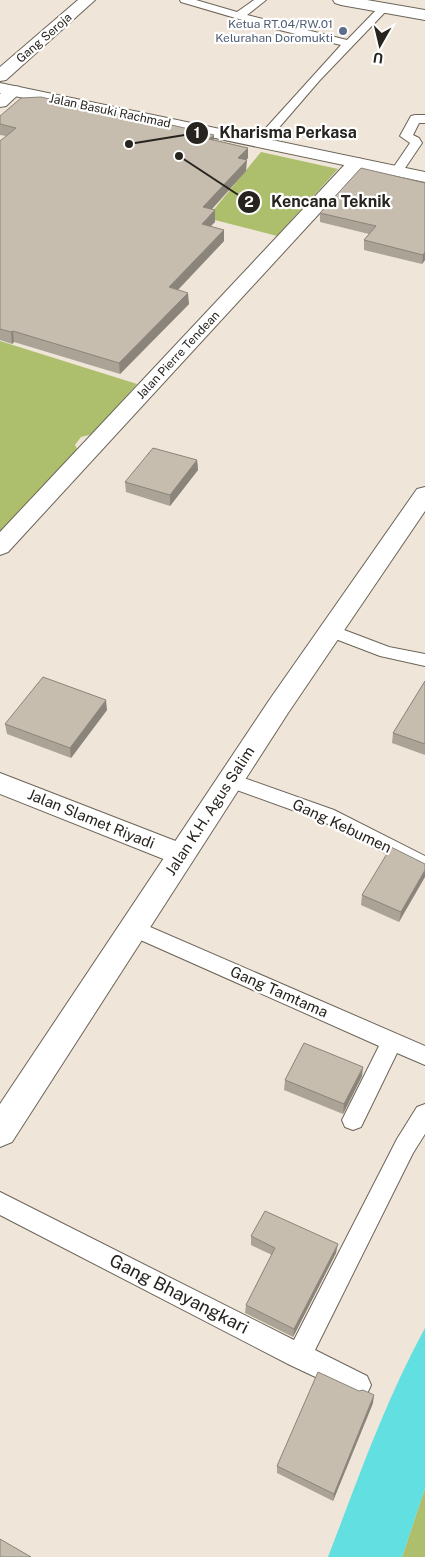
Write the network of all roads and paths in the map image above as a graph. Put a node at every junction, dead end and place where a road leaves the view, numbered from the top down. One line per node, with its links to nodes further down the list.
1 (87, 0): 11 (street, Gang Seroja)
2 (185, 0): 6 (lane)
3 (221, 0): 6 (lane)
4 (261, 0): 9 (lane)
5 (341, 0): 7 (street)
6 (211, 7): 9 (lane)
7 (384, 8): 8 (street); 10 (lane)
8 (425, 15)
9 (239, 16): 10 (lane)
10 (349, 44): 15 (lane)
11 (0, 76)
12 (7, 89): 13 (street); 15 (street, Jalan Basuki Rachmad)
13 (0, 102)
14 (420, 119): 17 (lane)
15 (260, 142): 16 (street, Jalan Basuki Rachmad)
16 (356, 163): 17 (street, Jalan Basuki Rachmad); 20 (street, Jalan Pierre Tendean)
17 (397, 171): 18 (street, Jalan Basuki Rachmad)
18 (425, 177)
19 (422, 504): 21 (street, Jalan K.H. Agus Salim)
20 (0, 547)
21 (331, 631): 22 (lane); 23 (street, Jalan K.H. Agus Salim)
22 (425, 660)
23 (230, 780): 25 (street, Jalan K.H. Agus Salim); 26 (lane, Gang Kebumen)
24 (0, 783): 25 (street, Jalan Slamet Riyadi)
25 (181, 855): 27 (street, Jalan K.H. Agus Salim)
26 (425, 865)
27 (134, 928): 28 (lane, Gang Tamtama); 32 (street, Jalan K.H. Agus Salim)
28 (392, 1041): 29 (lane, Gang Tamtama); 31 (lane)
29 (425, 1056)
30 (425, 1114): 34 (lane)
31 (353, 1120)
32 (0, 1132)
33 (0, 1203): 34 (lane, Gang Bhayangkari)
34 (299, 1356): 35 (lane, Gang Bhayangkari)
35 (358, 1385)

